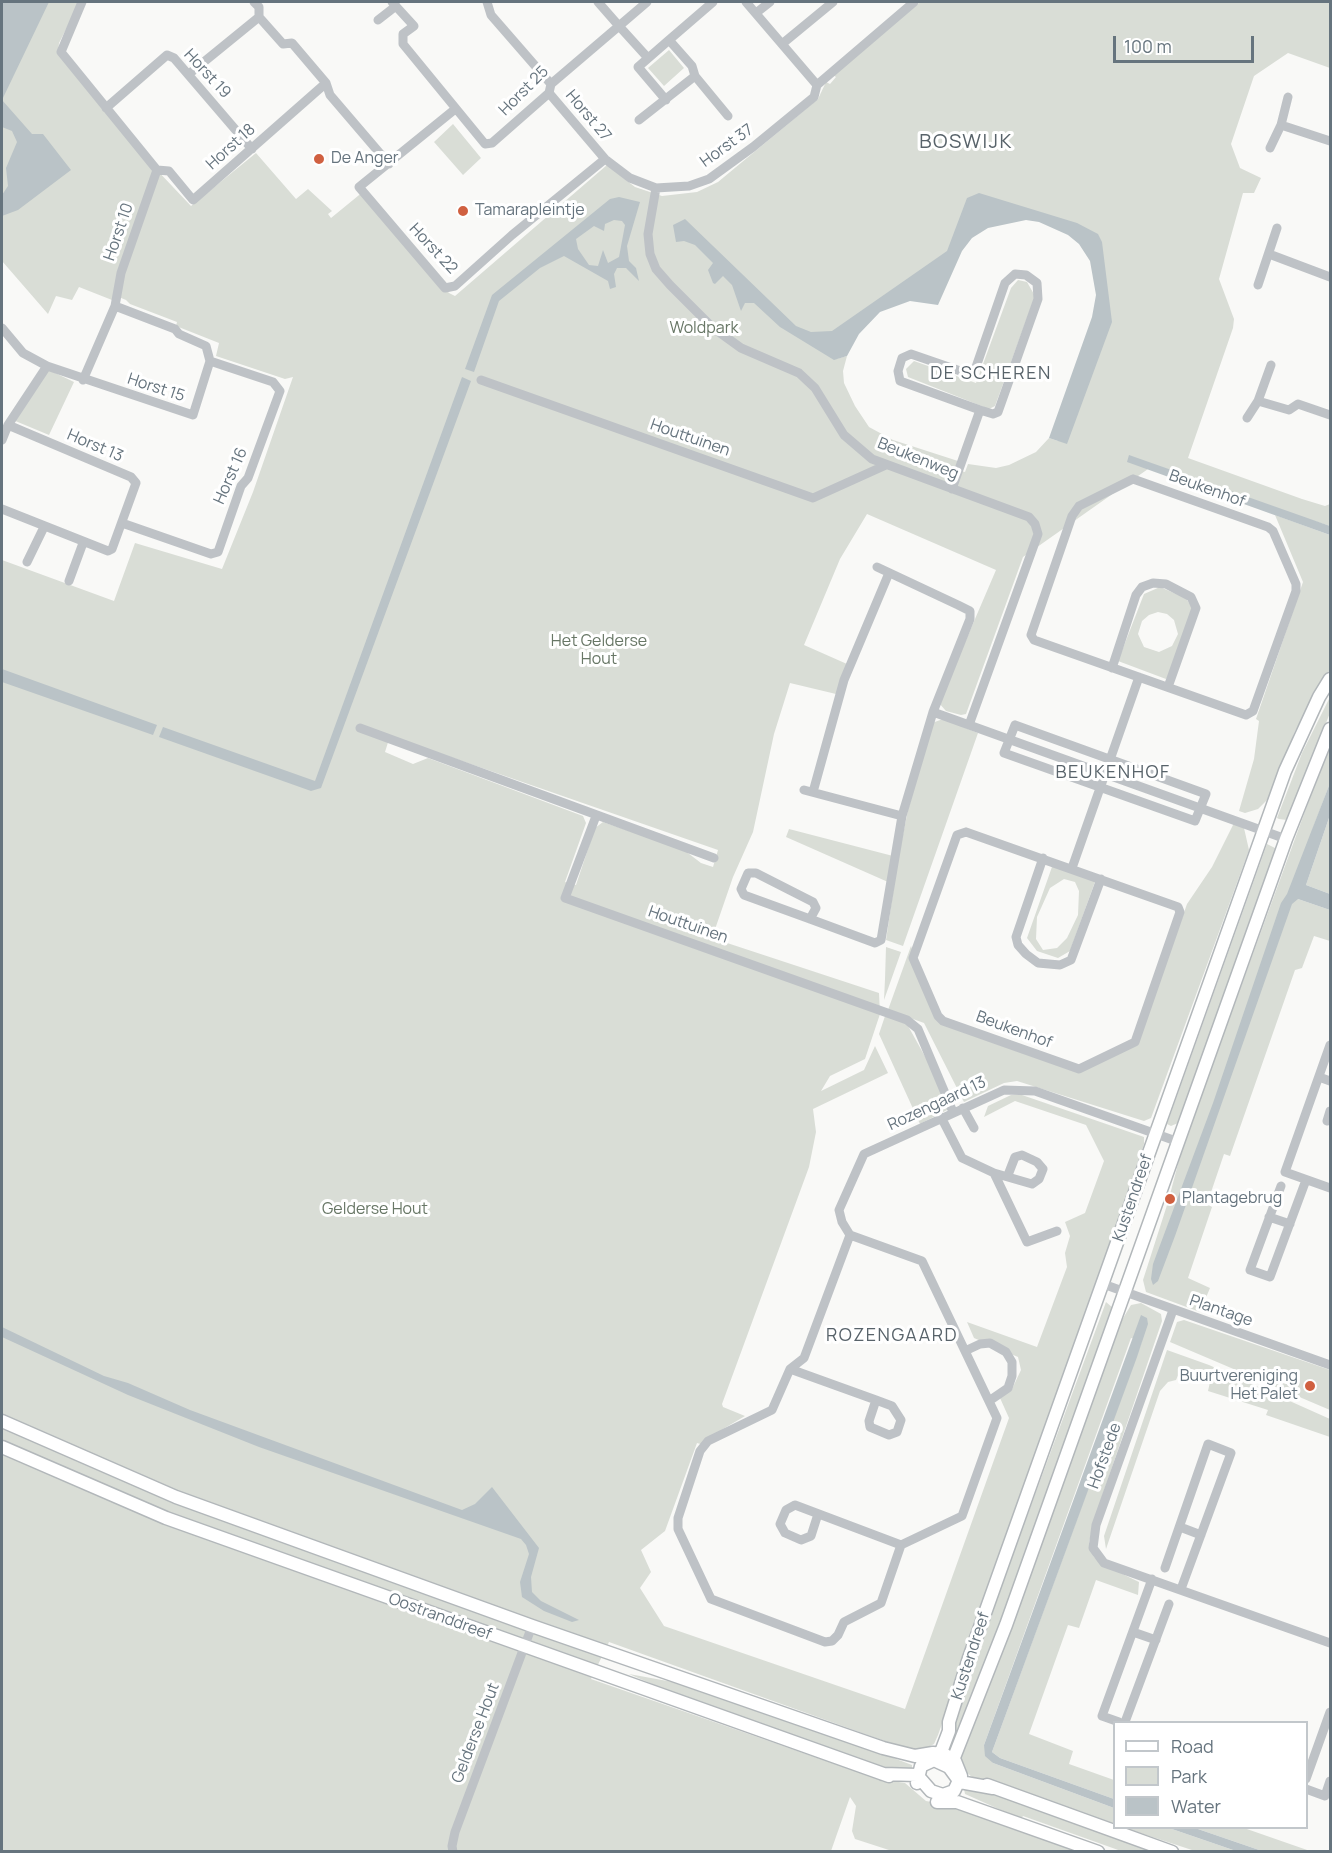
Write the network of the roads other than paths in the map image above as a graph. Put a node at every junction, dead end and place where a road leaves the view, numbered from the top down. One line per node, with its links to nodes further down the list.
1 (82, 2): 26 (street)
2 (255, 2): 13 (street)
3 (487, 2): 23 (street, Horst 27)
4 (598, 2): 15 (street)
5 (646, 2): 15 (street, Horst 25)
6 (713, 2): 16 (street)
7 (746, 2): 12 (street)
8 (770, 2): 12 (street)
9 (833, 2): 17 (street)
10 (914, 2): 22 (street, Horst 37)
11 (394, 4): 14 (street, Horst 25); 27 (street, Horst 25)
12 (756, 13): 17 (street)
13 (259, 16): 19 (street); 21 (street)
14 (378, 20)
15 (619, 26): 18 (street); 23 (street, Horst 25)
16 (669, 40): 18 (street); 20 (street)
17 (782, 44): 22 (street)
18 (648, 58): 25 (street)
19 (189, 74): 26 (street, Horst 19); 33 (street, Horst 19)
20 (694, 76): 25 (street); 28 (street)
21 (326, 83): 33 (street, Horst 18); 35 (street)
22 (817, 85): 37 (street, Horst 37)
23 (550, 88): 27 (street, Horst 25); 34 (street, Horst 27)
24 (1288, 97): 30 (street)
25 (666, 100): 29 (street)
26 (106, 108): 36 (street)
27 (454, 110): 35 (street, Horst 22)
28 (728, 116)
29 (639, 120)
30 (1281, 125): 31 (street); 32 (street)
31 (1330, 141)
32 (1270, 148)
33 (252, 149): 36 (street, Horst 18)
34 (605, 159): 35 (street, Horst 22); 37 (street, Horst 37)
35 (389, 164)
36 (157, 170): 42 (street, Horst 10)
37 (656, 188): 54 (street, Beukenweg)
38 (1277, 228): 39 (street)
39 (1269, 254): 40 (street); 41 (street)
40 (1330, 277)
41 (1258, 285)
42 (115, 306): 44 (street); 47 (street, Horst 10)
43 (2, 327): 46 (street)
44 (210, 361): 47 (street, Horst 15); 57 (street, Horst 16)
45 (1271, 365): 49 (street)
46 (47, 366): 47 (street); 53 (street)
47 (83, 380)
48 (481, 380): 54 (street, Houttuinen)
49 (1258, 401): 51 (street); 52 (street)
50 (980, 410): 50 (street); 55 (street)
51 (1330, 415)
52 (1247, 418)
53 (4, 431): 57 (street, Horst 13)
54 (886, 465): 55 (street, Beukenweg)
55 (952, 489): 69 (street, Beukenweg)
56 (2, 508): 58 (street)
57 (122, 523): 59 (street, Horst 13)
58 (44, 528): 59 (street); 60 (street)
59 (83, 543): 63 (street)
60 (27, 562)
61 (877, 567): 62 (street)
62 (889, 573): 68 (street); 78 (street)
63 (69, 581)
64 (1112, 668): 65 (street, Beukenhof); 67 (street); 67 (street, Beukenhof)
65 (1138, 677): 67 (street, Beukenhof); 73 (street)
66 (1330, 679): 79 (main road, Kustendreef)
67 (1168, 687)
68 (933, 712): 69 (street); 78 (street)
69 (969, 725): 72 (street)
70 (360, 728): 77 (street)
71 (1330, 729): 80 (main road, Kustendreef)
72 (1009, 740): 73 (street); 74 (street); 75 (street)
73 (1111, 759): 74 (street); 76 (street)
74 (1105, 774): 75 (street); 76 (street)
75 (1101, 788): 76 (street); 83 (street)
76 (1201, 807): 79 (street)
77 (596, 816): 81 (street); 89 (street, Houttuinen)
78 (902, 816): 85 (street)
79 (1264, 831): 80 (street); 94 (main road, Kustendreef)
80 (1286, 839): 95 (main road, Kustendreef)
81 (714, 858)
82 (1043, 858): 83 (street, Beukenhof); 84 (street); 84 (street, Beukenhof)
83 (1072, 868): 84 (street, Beukenhof)
84 (1101, 879)
85 (810, 919): 85 (street)
86 (1330, 1045): 87 (street)
87 (1319, 1077): 88 (street); 98 (street)
88 (1330, 1081)
89 (958, 1110): 91 (street, Rozengaard 13); 93 (street); 94 (street, Rozengaard 13)
90 (1330, 1111): 92 (street)
91 (941, 1118): 96 (street); 104 (street, Rozengaard 13)
92 (1327, 1121)
93 (974, 1128)
94 (1155, 1133): 95 (street, Rozengaard 13); 105 (main road, Kustendreef)
95 (1176, 1141): 106 (main road, Kustendreef)
96 (994, 1173): 97 (street); 103 (street)
97 (1008, 1175)
98 (1306, 1180): 100 (street); 102 (street)
99 (1281, 1186): 101 (street)
100 (1330, 1188)
101 (1269, 1217): 102 (street); 102 (street)
102 (1290, 1224)
103 (1057, 1231)
104 (850, 1235): 108 (street); 110 (street)
105 (1103, 1284): 106 (street, Plantage); 131 (main road, Kustendreef)
106 (1124, 1292): 107 (street, Plantage); 132 (main road, Kustendreef)
107 (1173, 1310): 109 (street, Plantage); 120 (street, Hofstede)
108 (965, 1351): 112 (street); 112 (street)
109 (1330, 1365)
110 (790, 1369): 111 (street); 118 (street)
111 (876, 1400)
112 (989, 1401): 118 (street)
113 (2, 1421): 123 (main road, Oostranddreef)
114 (2, 1447): 127 (main road, Oostranddreef)
115 (818, 1514): 118 (street)
116 (1180, 1527): 117 (street); 117 (street); 119 (street)
117 (1201, 1534): 121 (street)
118 (901, 1545)
119 (1164, 1568)
120 (1152, 1579): 121 (street, Hofstede); 124 (street)
121 (1181, 1590): 126 (street, Hofstede)
122 (1169, 1604): 125 (street)
123 (532, 1626): 127 (street, Gelderse Hout); 133 (main road, Oostranddreef)
124 (1133, 1632): 125 (street); 129 (street)
125 (1156, 1640): 130 (street)
126 (1330, 1643)
127 (524, 1647): 133 (main road, Oostranddreef); 138 (street, Gelderse Hout)
128 (1330, 1712): 134 (street)
129 (1116, 1721)
130 (1125, 1721)
131 (938, 1755): 132 (main road); 133 (main road); 136 (main road)
132 (953, 1760): 136 (main road)
133 (919, 1769): 136 (main road)
134 (1308, 1773)
135 (1330, 1781): 137 (street)
136 (956, 1788): 139 (main road); 140 (main road)
137 (1308, 1790)
138 (453, 1851)
139 (1098, 1851)
140 (1172, 1851)

